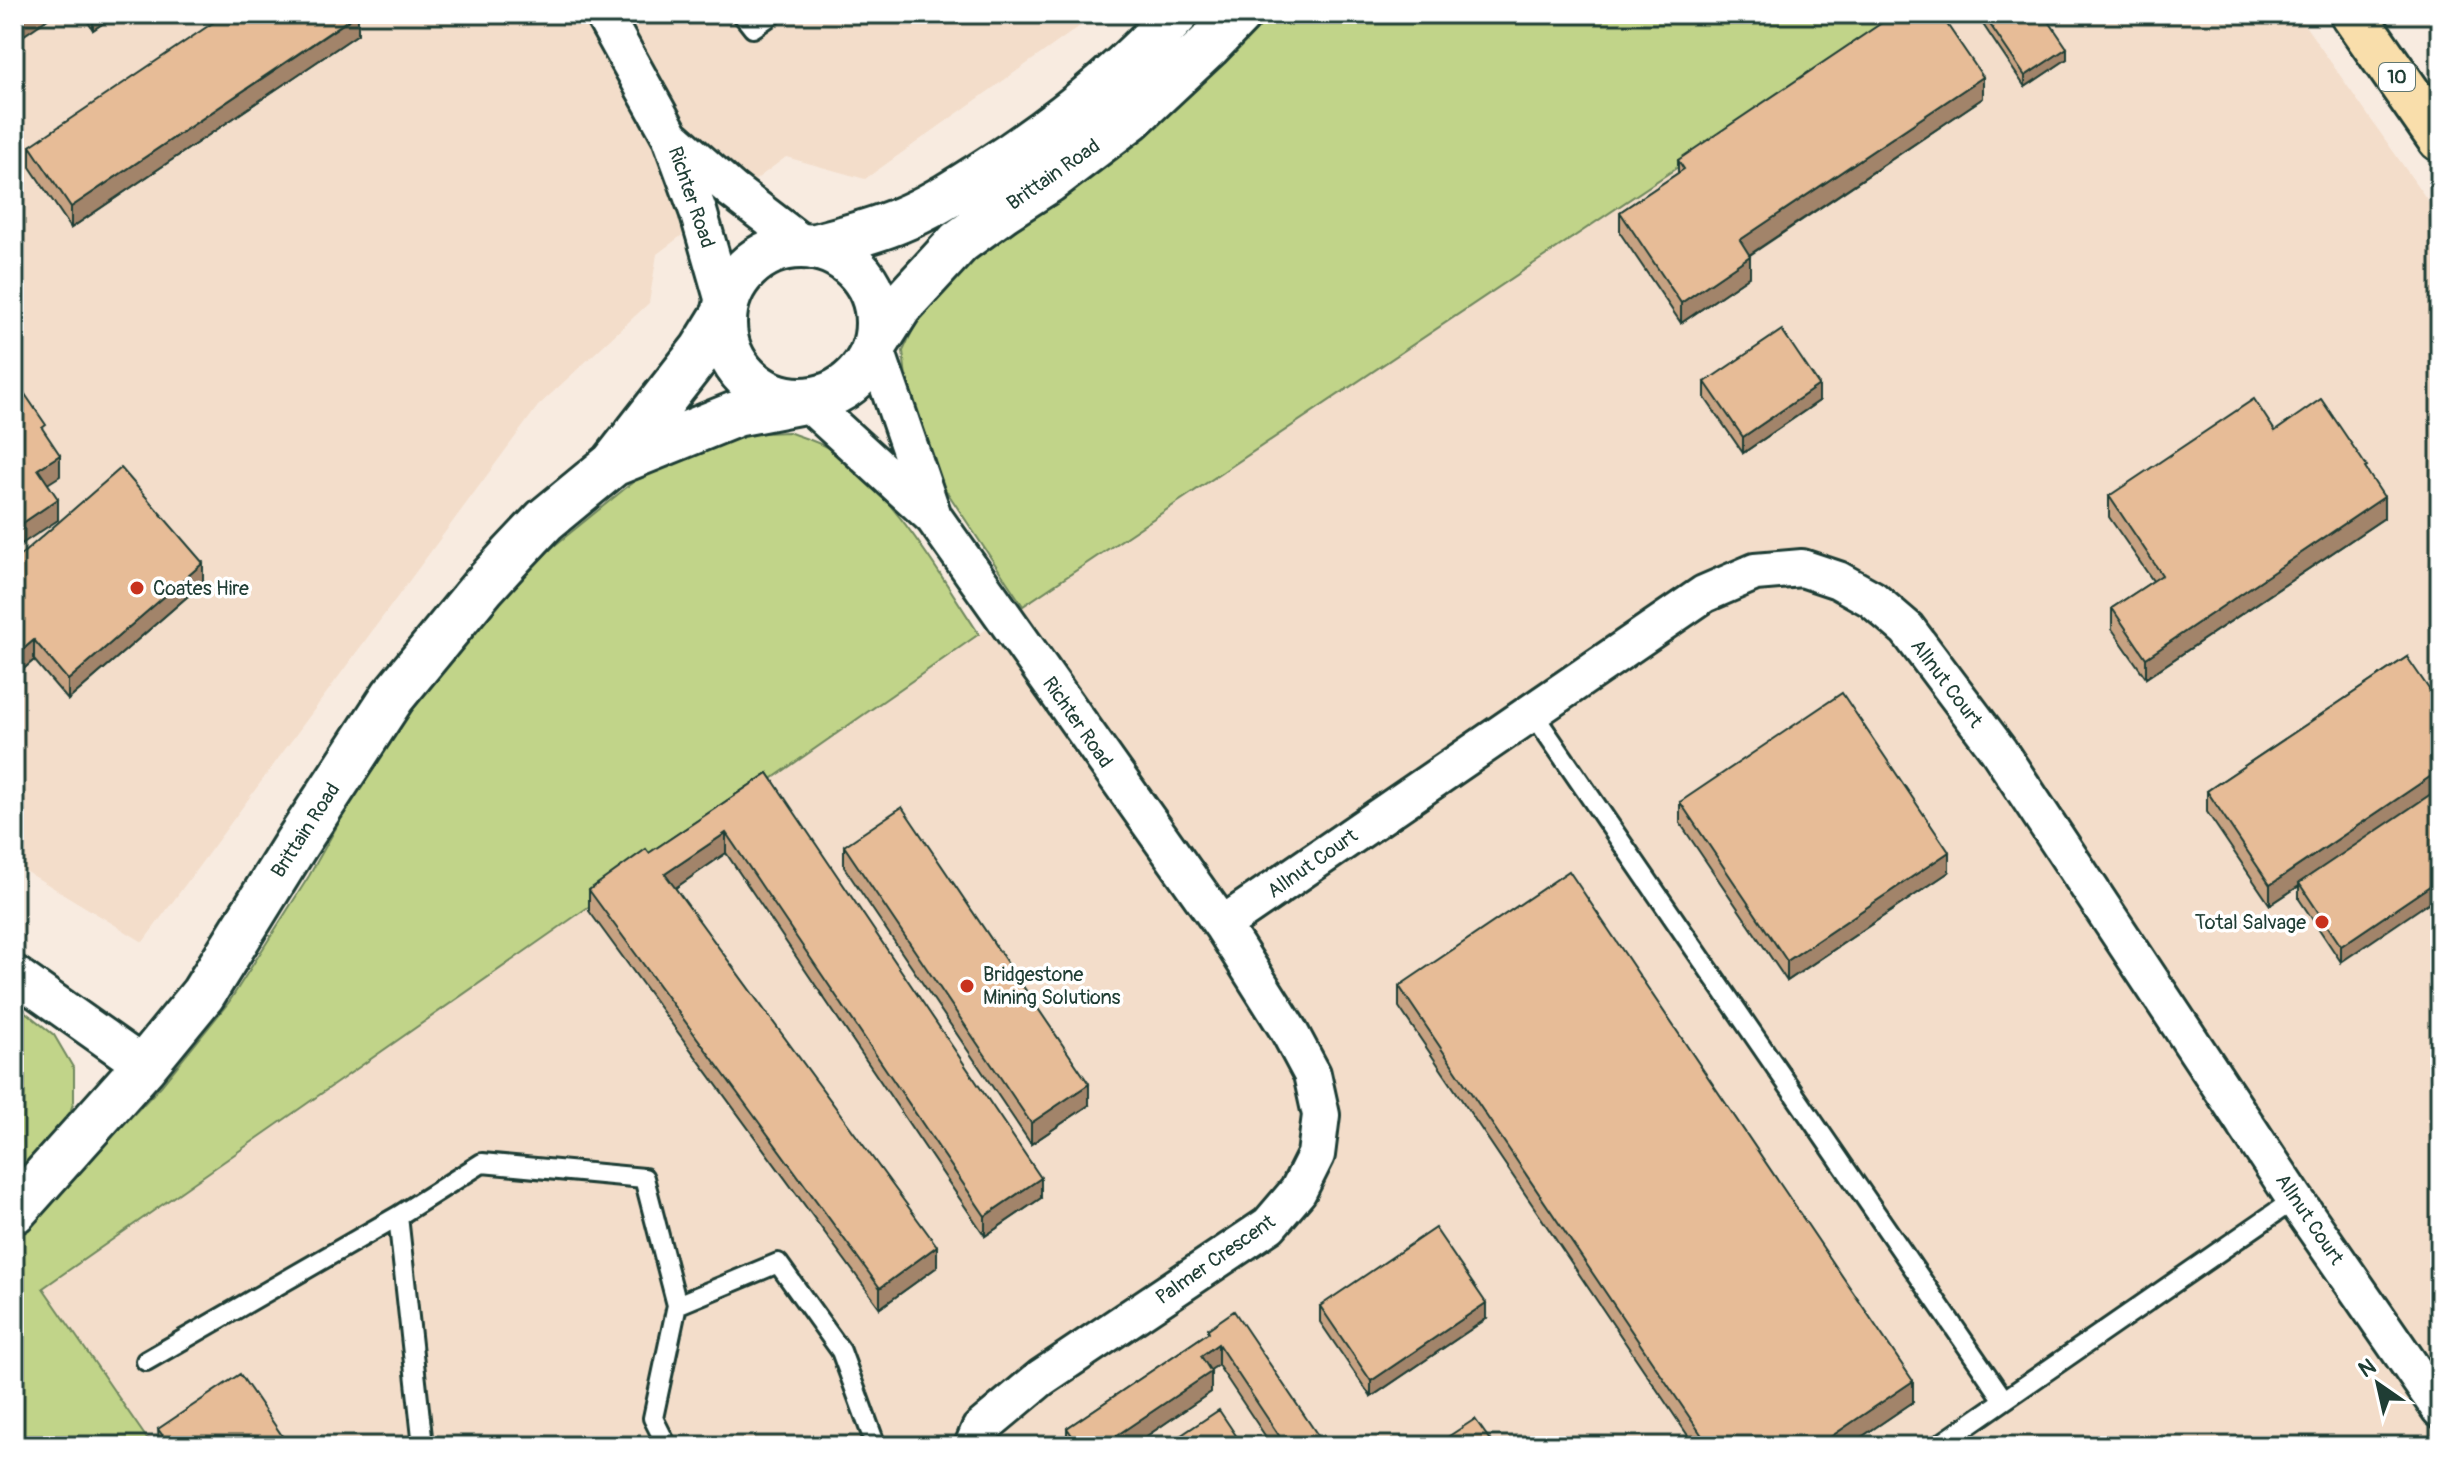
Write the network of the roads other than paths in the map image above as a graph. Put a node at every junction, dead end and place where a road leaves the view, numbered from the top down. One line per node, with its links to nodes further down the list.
1 (603, 14): 7 (street, Richter Road)
2 (742, 14): 3 (lane)
3 (773, 14)
4 (1176, 14): 9 (main road, Brittain Road)
5 (1239, 14): 11 (main road, Brittain Road)
6 (2353, 14): 8 (highway, 10)
7 (670, 135): 9 (street, Richter Road); 10 (street, Richter Road)
8 (2440, 139)
9 (809, 246): 10 (main road); 11 (main road)
10 (724, 310): 12 (main road); 13 (main road, Brittain Road)
11 (876, 344): 12 (main road); 14 (street, Richter Road)
12 (803, 401): 13 (main road, Brittain Road); 14 (street, Richter Road)
13 (613, 464): 18 (main road, Brittain Road)
14 (934, 518): 16 (street, Richter Road)
15 (1532, 712): 16 (street, Allnut Court); 19 (street, Allnut Court); 24 (lane)
16 (1222, 925): 29 (street, Palmer Crescent)
17 (14, 974): 18 (street)
18 (144, 1066): 20 (main road, Brittain Road)
19 (2295, 1199): 24 (lane); 25 (street, Allnut Court)
20 (14, 1211)
21 (398, 1216): 22 (lane); 23 (lane); 26 (lane)
22 (677, 1305): 27 (lane); 28 (lane)
23 (146, 1361)
24 (2004, 1400): 30 (lane)
25 (2440, 1409)
26 (423, 1446)
27 (667, 1446)
28 (876, 1446)
29 (973, 1446)
30 (1938, 1446)

